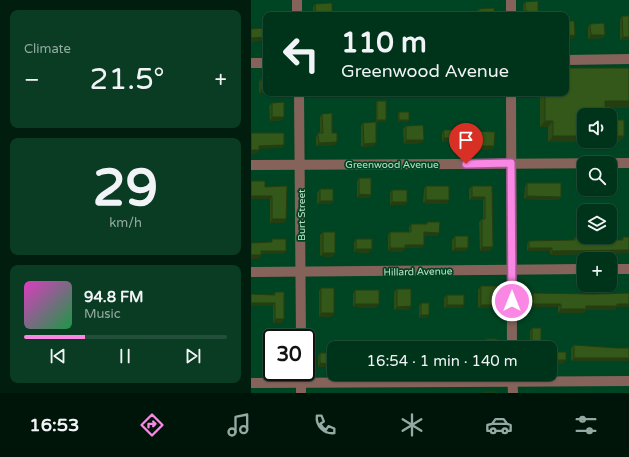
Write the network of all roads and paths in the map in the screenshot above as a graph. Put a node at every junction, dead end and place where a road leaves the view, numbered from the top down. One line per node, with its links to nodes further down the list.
1 (297, 0): 3 (street)
2 (511, 0): 4 (street)
3 (297, 12)
4 (511, 12)
5 (629, 59): 6 (street)
6 (569, 60)
7 (251, 63): 8 (street)
8 (263, 63)
9 (299, 96): 14 (street, Burt Street)
10 (511, 96): 11 (street)
11 (511, 163): 12 (street, Greenwood Avenue); 14 (street, Greenwood Avenue); 18 (street)
12 (629, 163)
13 (251, 165): 14 (street, Greenwood Avenue)
14 (301, 165): 20 (street, Burt Street)
15 (577, 269): 18 (street, Hillard Avenue)
16 (617, 269): 17 (street)
17 (629, 269)
18 (512, 270): 20 (street, Hillard Avenue); 22 (street)
19 (251, 272): 20 (street, Hillard Avenue)
20 (301, 272): 21 (street, Burt Street)
21 (301, 329)
22 (512, 341)
23 (557, 379): 26 (street)
24 (449, 381): 28 (street)
25 (513, 381): 29 (street)
26 (629, 381)
27 (251, 383): 28 (street)
28 (301, 388)
29 (513, 393)

